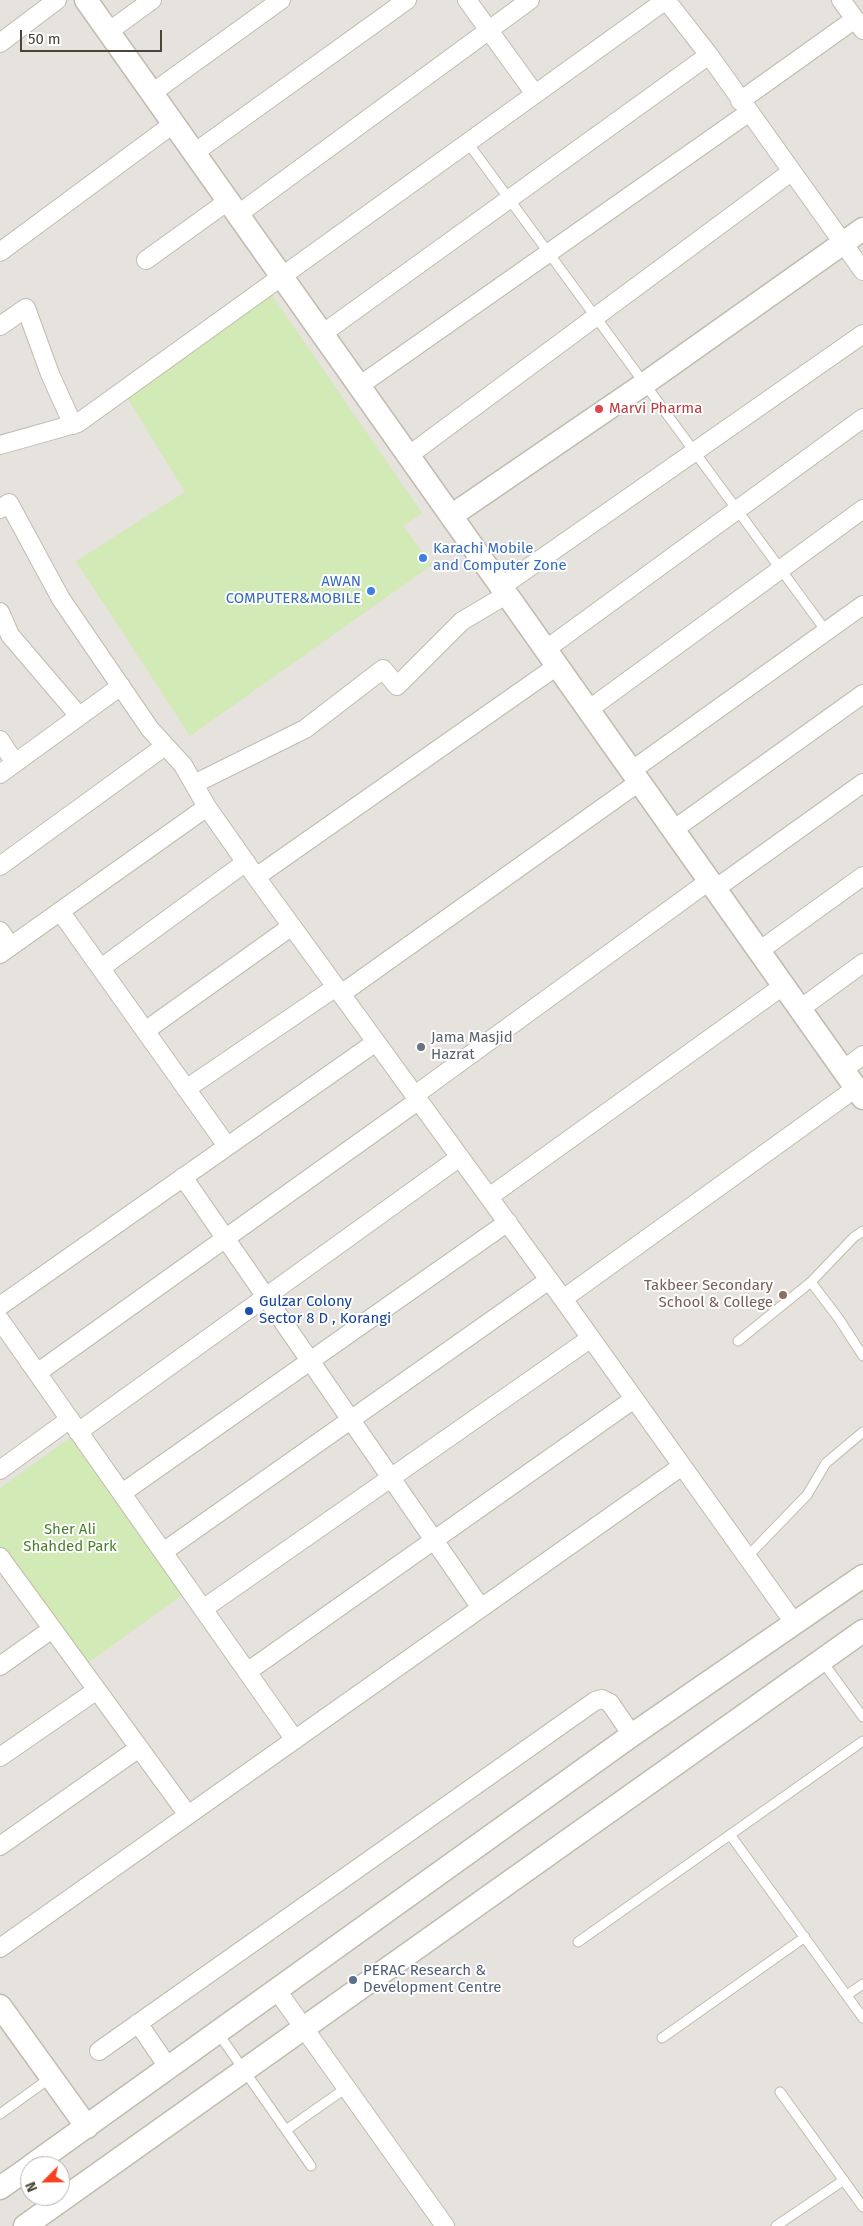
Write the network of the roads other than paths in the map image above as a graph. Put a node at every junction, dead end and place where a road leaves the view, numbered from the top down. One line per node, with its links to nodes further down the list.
1 (57, 0): 13 (street)
2 (86, 0): 12 (street)
3 (152, 0): 12 (street)
4 (281, 0): 15 (street)
5 (407, 0): 20 (street)
6 (467, 0): 11 (street)
7 (530, 0): 11 (street)
8 (666, 0): 14 (street); 16 (street)
9 (842, 0): 10 (street)
10 (859, 24): 17 (street)
11 (489, 30): 16 (street); 23 (street)
12 (108, 32): 15 (street)
13 (0, 43)
14 (708, 54): 17 (street); 22 (street)
15 (152, 93): 18 (street)
16 (535, 94): 19 (street)
17 (744, 107): 21 (street); 27 (street)
18 (173, 124): 20 (street); 26 (street)
19 (468, 143): 22 (lane); 30 (street)
20 (194, 154): 23 (street)
21 (791, 172): 25 (street); 31 (street)
22 (509, 199): 27 (lane); 33 (street)
23 (233, 208): 28 (street); 30 (street)
24 (863, 229): 25 (street)
25 (843, 243): 29 (street); 35 (street)
26 (0, 252)
27 (548, 253): 31 (lane); 36 (street)
28 (146, 260)
29 (863, 271)
30 (282, 277): 33 (street); 38 (street)
31 (596, 317): 35 (lane); 41 (street)
32 (0, 326): 38 (street)
33 (322, 334): 36 (street)
34 (863, 334): 40 (street)
35 (644, 384): 40 (lane); 45 (street)
36 (359, 386): 41 (street)
37 (863, 418): 44 (street)
38 (73, 424): 39 (street)
39 (0, 446)
40 (694, 452): 44 (lane); 47 (street)
41 (408, 456): 45 (street)
42 (0, 509): 52 (street)
43 (863, 509): 46 (street)
44 (737, 510): 46 (lane); 51 (street)
45 (450, 516): 47 (street)
46 (780, 570): 50 (lane); 54 (street)
47 (504, 591): 51 (street); 62 (street)
48 (863, 605): 50 (street)
49 (0, 612): 55 (street)
50 (826, 631): 60 (street)
51 (551, 658): 54 (street); 66 (street)
52 (121, 686): 55 (street); 57 (street)
53 (863, 694): 64 (street)
54 (588, 710): 60 (street)
55 (80, 716): 58 (street)
56 (0, 740): 58 (street)
57 (165, 746): 62 (street); 65 (street)
58 (15, 763): 59 (street)
59 (0, 774)
60 (635, 776): 64 (street); 77 (street)
61 (863, 783): 68 (street)
62 (194, 784): 63 (street)
63 (207, 807): 66 (street); 69 (street)
64 (673, 830): 68 (street)
65 (0, 866)
66 (251, 869): 70 (street); 75 (street)
67 (863, 876): 73 (street)
68 (712, 885): 73 (street); 85 (street)
69 (60, 911): 72 (street); 75 (street)
70 (292, 926): 77 (street); 79 (street)
71 (0, 931): 72 (street)
72 (6, 950)
73 (759, 951): 76 (street)
74 (863, 964): 78 (street)
75 (101, 968): 79 (street)
76 (783, 986): 78 (street); 89 (street)
77 (339, 991): 80 (street); 83 (street)
78 (800, 1009): 82 (street)
79 (145, 1031): 83 (street)
80 (376, 1042): 85 (street); 86 (street)
81 (863, 1055): 82 (street)
82 (843, 1070): 84 (street)
83 (186, 1089): 86 (street)
84 (860, 1093): 96 (street)
85 (417, 1098): 87 (street); 92 (street)
86 (227, 1146): 88 (street)
87 (460, 1157): 89 (street); 95 (street)
88 (183, 1177): 92 (street); 97 (street)
89 (489, 1197): 90 (street)
90 (508, 1222): 93 (street); 102 (street)
91 (863, 1231): 94 (lane)
92 (225, 1239): 95 (street); 103 (street)
93 (549, 1280): 96 (street); 105 (street)
94 (811, 1282): 100 (lane); 101 (lane)
95 (266, 1297): 102 (street); 106 (street)
96 (563, 1299): 99 (street)
97 (0, 1306)
98 (0, 1320): 103 (street)
99 (591, 1338): 104 (street); 110 (street)
100 (738, 1341)
101 (863, 1356)
102 (310, 1361): 105 (street); 111 (street)
103 (37, 1373): 106 (street)
104 (634, 1399): 108 (street); 112 (street)
105 (351, 1420): 110 (street); 113 (street)
106 (74, 1426): 109 (street); 111 (street)
107 (863, 1432): 114 (lane)
108 (682, 1466): 114 (street); 117 (street)
109 (0, 1470)
110 (391, 1478): 112 (street); 118 (street)
111 (122, 1493): 113 (street)
112 (434, 1540): 117 (street); 124 (street)
113 (163, 1552): 118 (street)
114 (747, 1557): 119 (street)
115 (3, 1568): 120 (street)
116 (863, 1576): 119 (street)
117 (482, 1608): 128 (street)
118 (203, 1609): 124 (street)
119 (795, 1624): 127 (street)
120 (52, 1628): 123 (street); 125 (street)
121 (863, 1631): 122 (street)
122 (821, 1661): 126 (lane); 143 (street)
123 (0, 1666)
124 (247, 1672): 128 (street)
125 (97, 1690): 130 (street); 131 (street)
126 (863, 1717)
127 (628, 1730): 139 (street); 146 (street)
128 (295, 1740): 132 (street)
129 (863, 1742): 133 (lane)
130 (139, 1748): 132 (street); 134 (street)
131 (0, 1757)
132 (188, 1815): 137 (street)
133 (731, 1836): 135 (lane); 136 (lane)
134 (0, 1846)
135 (804, 1937): 140 (lane); 145 (lane)
136 (578, 1942)
137 (0, 1948)
138 (863, 1984): 140 (lane)
139 (276, 1989): 143 (street); 144 (street)
140 (847, 1995): 142 (lane)
141 (0, 2006): 151 (street)
142 (863, 2018)
143 (302, 2027): 148 (street); 149 (street)
144 (217, 2032): 146 (street); 148 (lane)
145 (662, 2038)
146 (152, 2044): 147 (street); 153 (street)
147 (99, 2051)
148 (243, 2070): 154 (lane); 161 (street)
149 (346, 2088): 154 (lane); 162 (street)
150 (780, 2092): 158 (lane)
151 (62, 2093): 152 (lane); 153 (street)
152 (0, 2114)
153 (87, 2127): 155 (street)
154 (286, 2130): 156 (lane)
155 (45, 2156)
156 (311, 2166)
157 (20, 2174): 159 (street)
158 (844, 2180): 160 (lane); 163 (lane)
159 (0, 2188)
160 (863, 2207)
161 (25, 2226)
162 (445, 2226)
163 (776, 2226)

